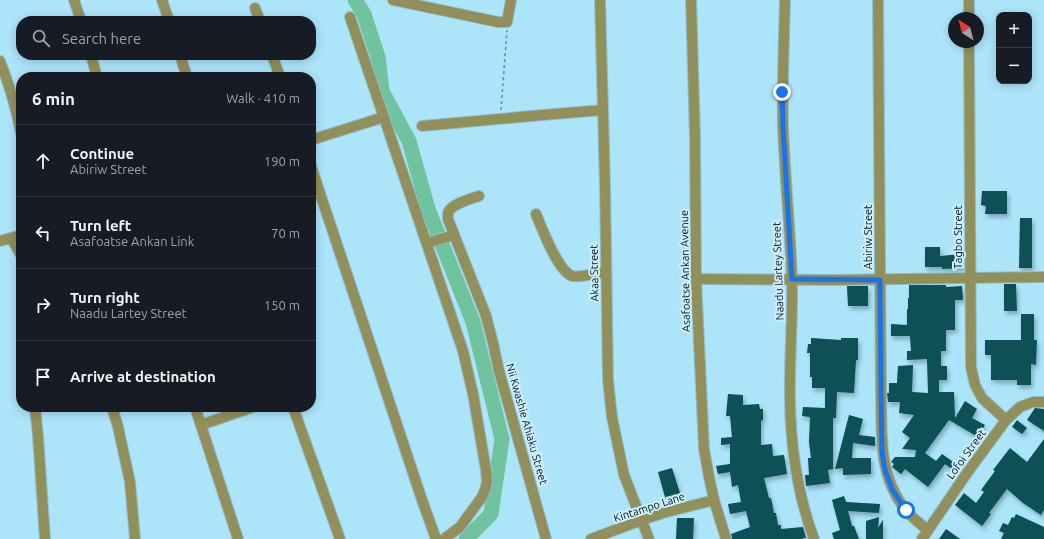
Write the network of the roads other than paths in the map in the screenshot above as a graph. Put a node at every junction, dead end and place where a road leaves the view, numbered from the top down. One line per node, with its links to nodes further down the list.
1 (74, 0): 12 (street)
2 (162, 0): 13 (street)
3 (393, 0): 4 (street)
4 (511, 0)
5 (600, 0): 25 (street, Akaa Street)
6 (691, 0): 38 (street, Asafoatse Ankan Avenue)
7 (785, 0): 39 (street, Naadu Lartey Street)
8 (878, 0): 41 (street, Abiriw Street)
9 (969, 0): 11 (street)
10 (255, 8): 14 (street)
11 (969, 12)
12 (79, 16)
13 (167, 16)
14 (258, 16)
15 (350, 17): 26 (street)
16 (969, 48): 40 (street, Tagbo Street)
17 (92, 60): 21 (street)
18 (182, 60): 22 (street)
19 (274, 60): 23 (street)
20 (0, 61): 24 (street)
21 (96, 72)
22 (185, 72)
23 (278, 72)
24 (16, 110)
25 (603, 110): 27 (street); 36 (street, Akaa Street)
26 (384, 117): 28 (street); 35 (street)
27 (422, 126)
28 (316, 138)
29 (316, 181): 57 (street)
30 (478, 196): 32 (street, Nii Kwashie Ahiaku Street)
31 (536, 214): 36 (street)
32 (450, 236): 35 (street); 59 (street, Nii Kwashie Ahiaku Street)
33 (16, 237): 34 (street)
34 (0, 241)
35 (430, 242): 58 (street)
36 (606, 272): 51 (street, Akaa Street)
37 (1044, 277): 40 (street)
38 (696, 279): 39 (street); 50 (street, Asafoatse Ankan Avenue)
39 (792, 279): 41 (street); 63 (street, Naadu Lartey Street)
40 (971, 279): 41 (street); 48 (street, Tagbo Street)
41 (880, 280): 52 (street, Abiriw Street)
42 (1044, 402): 48 (street, Lofoi Street)
43 (36, 412): 53 (street)
44 (114, 412): 54 (street)
45 (197, 412): 49 (street)
46 (239, 412): 49 (street)
47 (295, 412): 56 (street)
48 (1006, 420): 52 (street, Lofoi Street)
49 (201, 425): 55 (street)
50 (714, 500): 51 (street, Kintampo Lane); 62 (street, Asafoatse Ankan Avenue)
51 (642, 520): 60 (street, Kintampo Lane); 61 (street, Akaa Street)
52 (925, 535)
53 (45, 539)
54 (135, 539)
55 (238, 539)
56 (340, 539)
57 (436, 539)
58 (444, 539)
59 (546, 539)
60 (591, 539)
61 (649, 539)
62 (726, 539)
63 (814, 539)

